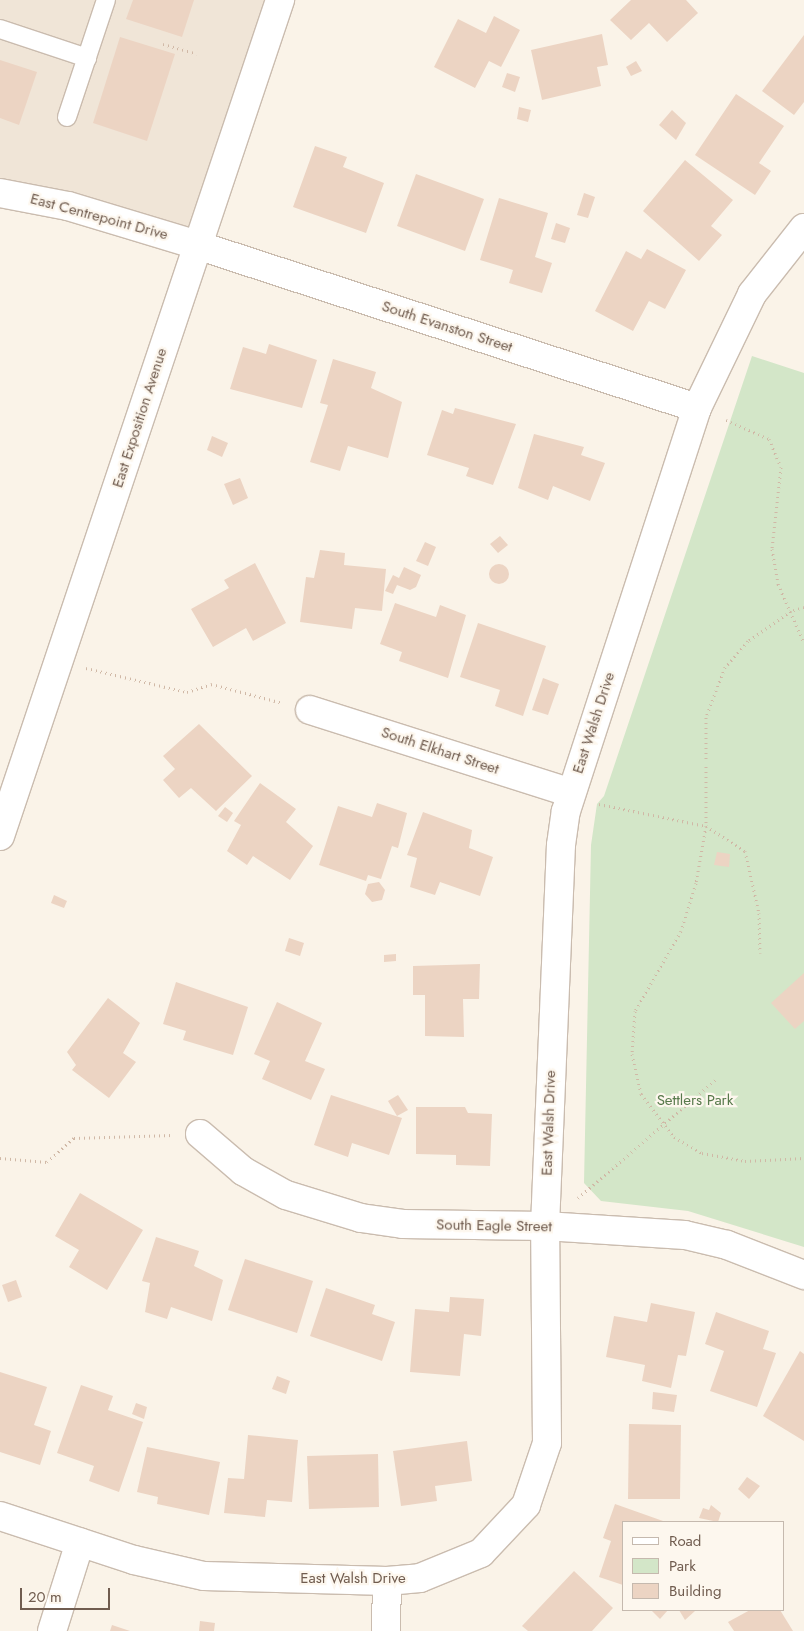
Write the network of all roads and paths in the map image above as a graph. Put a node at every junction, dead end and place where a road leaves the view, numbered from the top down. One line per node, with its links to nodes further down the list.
1 (106, 0): 6 (lane)
2 (280, 0): 10 (street, East Exposition Avenue)
3 (0, 29): 6 (lane)
4 (163, 44): 5 (path)
5 (197, 54)
6 (87, 58): 7 (lane)
7 (67, 117)
8 (0, 193): 10 (street, East Centrepoint Drive)
9 (804, 228): 11 (street, East Walsh Drive)
10 (197, 245): 11 (street, South Evanston Street); 16 (street, East Exposition Avenue)
11 (697, 408): 18 (street, East Walsh Drive)
12 (726, 420): 14 (path)
13 (804, 607): 14 (path)
14 (791, 611): 15 (path); 20 (path)
15 (804, 643)
16 (58, 662): 17 (path); 21 (street, East Exposition Avenue)
17 (310, 710): 18 (street, South Elkhart Street)
18 (571, 793): 28 (street, East Walsh Drive)
19 (597, 804): 20 (path)
20 (706, 826): 22 (path); 24 (path)
21 (0, 836)
22 (760, 953)
23 (715, 1080): 24 (path)
24 (664, 1125): 27 (path); 28 (path)
25 (200, 1134): 26 (path); 28 (street, South Eagle Street)
26 (0, 1158)
27 (804, 1158)
28 (545, 1226): 29 (street, South Eagle Street); 32 (street, East Walsh Drive)
29 (804, 1275)
30 (0, 1516): 31 (street, East Walsh Drive)
31 (80, 1542): 32 (street, East Walsh Drive); 33 (street)
32 (387, 1581): 34 (street)
33 (52, 1631)
34 (386, 1631)

